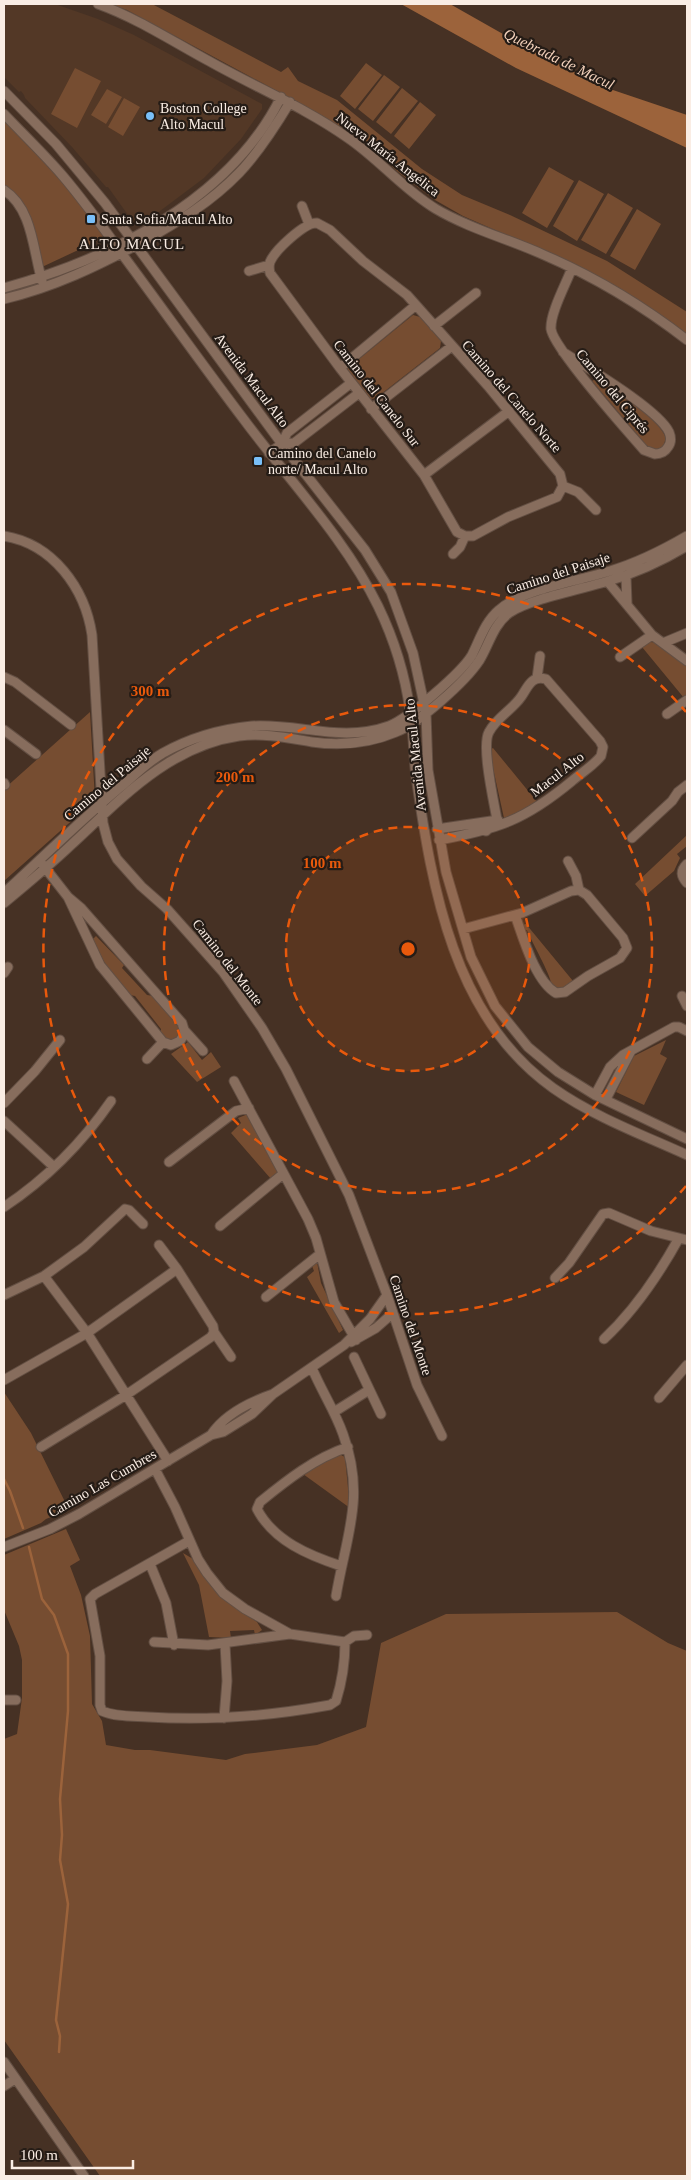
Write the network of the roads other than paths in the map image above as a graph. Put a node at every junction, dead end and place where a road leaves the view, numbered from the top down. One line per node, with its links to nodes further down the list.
1 (98, 4): 3 (street, Nueva María Angélica)
2 (4, 91): 9 (street, Avenida Macul Alto)
3 (281, 97): 4 (street, Nueva María Angélica); 9 (street)
4 (290, 102): 9 (street); 13 (street, Nueva María Angélica)
5 (4, 114): 10 (street, Avenida Macul Alto)
6 (4, 190): 15 (street)
7 (302, 206): 8 (street)
8 (309, 224): 12 (street); 20 (street, Camino del Canelo Norte)
9 (133, 242): 10 (street); 11 (street); 30 (street, Avenida Macul Alto)
10 (116, 245): 11 (street, Avenida Macul Alto); 15 (street)
11 (122, 254): 17 (street); 31 (street, Avenida Macul Alto)
12 (269, 265): 14 (street); 25 (street, Camino del Canelo Sur)
13 (572, 268): 22 (street, Nueva María Angélica); 24 (street, Camino del Ciprés)
14 (249, 271)
15 (41, 277): 16 (street); 17 (street)
16 (4, 288)
17 (44, 288): 19 (street)
18 (476, 293): 21 (street)
19 (4, 299)
20 (416, 305): 21 (street, Camino del Canelo Norte); 25 (street)
21 (434, 326): 23 (street, Camino del Canelo Norte)
22 (687, 340)
23 (452, 346): 28 (street); 29 (street, Camino del Canelo Norte)
24 (563, 352): 24 (street, Camino del Ciprés)
25 (340, 368): 26 (street, Camino del Canelo Sur)
26 (351, 383): 27 (street, Camino del Canelo Sur); 30 (street)
27 (359, 393): 28 (street, Camino del Canelo Sur); 30 (street)
28 (371, 409): 32 (street, Camino del Canelo Sur)
29 (509, 411): 32 (street); 33 (street, Camino del Canelo Norte)
30 (282, 444): 31 (street); 52 (street, Avenida Macul Alto)
31 (269, 453): 54 (street, Avenida Macul Alto)
32 (424, 476): 36 (street, Camino del Canelo Sur)
33 (563, 486): 34 (street); 36 (street)
34 (596, 510)
35 (4, 536): 63 (street, Camino del Monte)
36 (465, 536): 39 (street)
37 (687, 536): 52 (street, Camino del Paisaje)
38 (687, 546): 40 (street, Camino del Paisaje)
39 (452, 554)
40 (626, 576): 41 (street, Camino del Paisaje); 42 (street)
41 (608, 582): 42 (street); 53 (street, Camino del Paisaje)
42 (627, 603): 44 (street)
43 (687, 633): 45 (street)
44 (652, 635): 45 (street); 47 (street)
45 (663, 643): 48 (street)
46 (540, 656): 50 (street)
47 (620, 657)
48 (687, 660)
49 (4, 677): 57 (street)
50 (537, 678): 65 (street); 66 (street, Macul Alto)
51 (687, 700): 55 (street)
52 (424, 702): 53 (street, Avenida Macul Alto); 54 (street, Camino del Paisaje)
53 (426, 713): 56 (street, Camino del Paisaje); 67 (street, Avenida Macul Alto)
54 (411, 714): 56 (street, Avenida Macul Alto); 63 (street, Camino del Paisaje)
55 (667, 714)
56 (412, 724): 64 (street, Camino del Paisaje); 101 (street, Avenida Macul Alto)
57 (71, 725)
58 (4, 730): 59 (street)
59 (36, 754)
60 (687, 785): 62 (street)
61 (687, 792): 62 (street)
62 (672, 801): 69 (street)
63 (102, 802): 64 (street, Camino del Monte); 71 (street, Camino del Paisaje)
64 (103, 815): 74 (street, Camino del Paisaje); 115 (street, Camino del Monte)
65 (497, 820): 66 (street); 67 (street); 68 (street)
66 (513, 821): 68 (street, Macul Alto)
67 (437, 830): 70 (street, Avenida Macul Alto)
68 (486, 831): 70 (street, Macul Alto)
69 (632, 838)
70 (440, 840): 81 (street, Avenida Macul Alto)
71 (39, 861): 74 (street); 77 (street, Camino del Paisaje)
72 (568, 861): 76 (street)
73 (687, 864): 75 (street)
74 (46, 868): 78 (street); 79 (street, Camino del Paisaje)
75 (687, 883)
76 (579, 890): 80 (street); 80 (street)
77 (4, 894)
78 (68, 897): 85 (street); 87 (street)
79 (4, 903)
80 (515, 915): 81 (street)
81 (463, 929): 94 (street, Avenida Macul Alto)
82 (682, 996): 83 (street)
83 (687, 1006)
84 (687, 1029): 88 (street)
85 (185, 1031): 87 (street); 89 (street)
86 (60, 1040): 97 (street)
87 (163, 1042): 90 (street)
88 (631, 1050): 91 (street); 92 (street)
89 (203, 1051)
90 (147, 1059)
91 (608, 1070): 92 (street); 94 (street)
92 (618, 1076): 95 (street)
93 (234, 1081): 98 (street)
94 (595, 1095): 95 (street, Avenida Macul Alto)
95 (606, 1100): 100 (street, Avenida Macul Alto)
96 (111, 1101): 103 (street)
97 (4, 1103)
98 (249, 1108): 102 (street); 104 (street)
99 (4, 1121): 103 (street)
100 (687, 1140)
101 (687, 1155)
102 (169, 1162)
103 (54, 1167): 105 (street)
104 (283, 1174): 107 (street); 110 (street)
105 (4, 1206)
106 (143, 1224): 112 (street)
107 (220, 1226)
108 (683, 1239): 113 (street); 121 (street)
109 (159, 1245): 111 (street)
110 (320, 1254): 116 (street); 120 (street)
111 (176, 1269): 118 (street); 119 (street)
112 (44, 1276): 114 (street); 119 (street)
113 (555, 1278)
114 (4, 1295)
115 (387, 1295): 117 (street, Camino del Monte); 120 (street, Camino Las Cumbres)
116 (266, 1297)
117 (393, 1313): 120 (street, Camino Las Cumbres); 132 (street, Camino del Monte)
118 (214, 1332): 122 (street); 128 (street)
119 (87, 1333): 126 (street); 128 (street)
120 (355, 1338): 125 (street, Camino Las Cumbres)
121 (604, 1339)
122 (231, 1357)
123 (354, 1358): 127 (street)
124 (687, 1365): 129 (street)
125 (312, 1368): 130 (street); 135 (street, Camino Las Cumbres)
126 (4, 1380)
127 (369, 1390): 130 (street); 131 (street)
128 (126, 1394): 133 (street); 135 (street)
129 (659, 1398)
130 (334, 1412): 134 (street)
131 (381, 1414)
132 (442, 1436)
133 (41, 1447)
134 (348, 1447): 140 (street); 140 (street)
135 (168, 1461): 136 (street, Camino Las Cumbres)
136 (155, 1469): 137 (street); 138 (street, Camino Las Cumbres)
137 (189, 1541): 139 (street); 142 (street)
138 (4, 1547)
139 (150, 1564): 148 (street); 152 (street)
140 (341, 1566): 141 (street)
141 (336, 1596)
142 (262, 1619): 143 (street); 145 (street)
143 (290, 1634): 145 (street); 147 (street)
144 (367, 1634): 147 (street)
145 (259, 1638): 149 (street)
146 (154, 1642): 148 (street)
147 (345, 1642): 152 (street)
148 (174, 1644): 149 (street)
149 (225, 1644): 152 (street)
150 (4, 1700): 151 (street)
151 (16, 1700)
152 (224, 1718)
153 (4, 2062): 154 (street)
154 (15, 2078): 155 (street); 156 (street)
155 (4, 2086)
156 (84, 2176)

